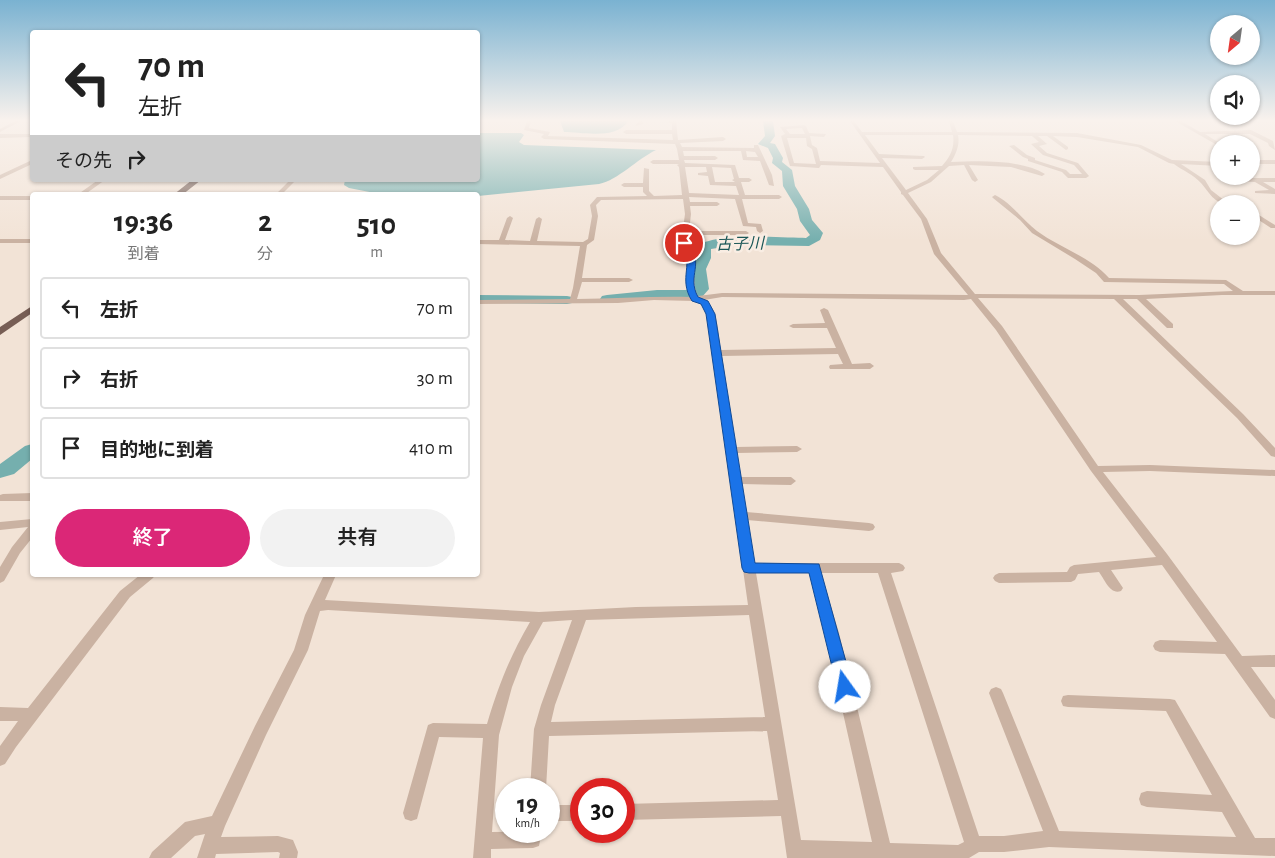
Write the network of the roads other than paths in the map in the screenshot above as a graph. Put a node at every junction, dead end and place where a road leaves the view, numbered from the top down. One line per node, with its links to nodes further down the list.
1 (689, 161): 12 (street)
2 (762, 161): 48 (street)
3 (791, 161): 18 (street)
4 (818, 161): 18 (street)
5 (883, 161): 19 (street)
6 (948, 161): 23 (street)
7 (1027, 161): 13 (street)
8 (1035, 161): 9 (street)
9 (1067, 161)
10 (1170, 161): 14 (street)
11 (653, 162): 12 (street)
12 (681, 162): 22 (street); 55 (street)
13 (1023, 162)
14 (1175, 162): 21 (street); 49 (street)
15 (1260, 162): 16 (street)
16 (1275, 162)
17 (30, 163): 30 (street)
18 (819, 164): 19 (street); 26 (street)
19 (885, 164): 47 (street)
20 (966, 164): 23 (street); 29 (street); 32 (street)
21 (1210, 164)
22 (709, 166): 28 (street); 38 (street)
23 (945, 166): 24 (street); 47 (street)
24 (915, 168)
25 (646, 170): 41 (street)
26 (806, 171)
27 (700, 174): 28 (street)
28 (710, 174): 38 (street)
29 (1042, 174)
30 (0, 177)
31 (749, 180): 38 (street)
32 (975, 180)
33 (1260, 180): 34 (street)
34 (1275, 180)
35 (99, 182): 42 (street)
36 (195, 182): 43 (main road)
37 (291, 182): 44 (street)
38 (736, 182): 48 (street)
39 (1260, 183): 46 (street)
40 (624, 185): 41 (street)
41 (646, 185): 50 (street)
42 (84, 192)
43 (181, 192)
44 (281, 192)
45 (1257, 192): 46 (street)
46 (1275, 192)
47 (903, 193): 78 (street)
48 (743, 195): 55 (street); 62 (street)
49 (1215, 195)
50 (652, 197): 55 (street); 70 (street)
51 (0, 198): 52 (street)
52 (14, 198): 53 (street); 57 (street)
53 (30, 198)
54 (995, 198): 73 (street)
55 (686, 199): 56 (street); 63 (street)
56 (717, 204)
57 (0, 206)
58 (510, 218): 69 (street)
59 (1260, 218): 61 (street)
60 (539, 219): 68 (street)
61 (1273, 227)
62 (760, 231)
63 (685, 233): 64 (street); 75 (street)
64 (746, 234)
65 (0, 241): 66 (street)
66 (30, 241)
67 (480, 242): 69 (street)
68 (533, 242): 69 (street); 70 (street)
69 (500, 243)
70 (584, 244): 71 (street)
71 (578, 280): 72 (street); 79 (street)
72 (629, 280)
73 (1241, 293): 74 (street); 77 (street)
74 (1275, 294)
75 (693, 296): 78 (street); 79 (street); 88 (street)
76 (1116, 296): 77 (street); 78 (street); 94 (street)
77 (1139, 296): 85 (street)
78 (972, 297): 95 (street)
79 (573, 300): 80 (street)
80 (480, 302)
81 (30, 310): 86 (main road)
82 (824, 310): 83 (street)
83 (831, 325): 84 (street); 87 (street)
84 (793, 326)
85 (1170, 326)
86 (0, 332)
87 (842, 351): 88 (street); 89 (street)
88 (717, 353): 93 (street)
89 (848, 366): 90 (street); 91 (street)
90 (870, 366)
91 (833, 367)
92 (797, 449): 93 (street)
93 (732, 450): 97 (street)
94 (1275, 454)
95 (1096, 469): 96 (street); 106 (street)
96 (1275, 473)
97 (737, 480): 98 (street); 101 (street)
98 (791, 481)
99 (30, 497): 100 (street)
100 (3, 498)
101 (742, 516): 104 (street); 107 (street)
102 (30, 523): 103 (street)
103 (0, 526)
104 (870, 527)
105 (27, 543): 114 (street)
106 (1165, 560): 111 (street); 122 (street)
107 (749, 568): 108 (street); 118 (street)
108 (814, 568): 109 (street); 148 (street)
109 (883, 568): 110 (street); 143 (street)
110 (899, 568)
111 (1103, 568): 115 (street); 116 (street)
112 (146, 577): 129 (street)
113 (329, 577): 117 (street)
114 (0, 578)
115 (999, 578)
116 (1117, 588)
117 (316, 606): 120 (street); 140 (street)
118 (755, 610): 119 (street); 130 (street)
119 (581, 615): 120 (street); 131 (street)
120 (539, 617): 132 (street)
121 (1160, 646): 122 (street)
122 (1229, 648): 124 (street)
123 (1275, 661): 124 (street)
124 (1239, 662): 127 (street)
125 (996, 693): 141 (street)
126 (1068, 701): 136 (street)
127 (1275, 712)
128 (0, 714): 129 (street)
129 (32, 715): 133 (street)
130 (774, 724): 131 (street); 137 (street)
131 (542, 729): 134 (street)
132 (492, 731): 139 (street); 146 (street)
133 (0, 759)
134 (539, 778)
135 (1147, 799): 136 (street)
136 (1226, 804): 144 (street)
137 (788, 808): 138 (street); 149 (street)
138 (635, 812)
139 (411, 813)
140 (217, 824): 147 (street); 150 (street)
141 (1054, 839): 143 (street); 144 (street)
142 (518, 843): 146 (street)
143 (974, 846): 148 (street)
144 (1250, 846): 145 (street)
145 (1275, 847)
146 (483, 850)
147 (208, 852): 151 (street)
148 (883, 852): 149 (street)
149 (795, 853)
150 (158, 858)
151 (288, 858)

